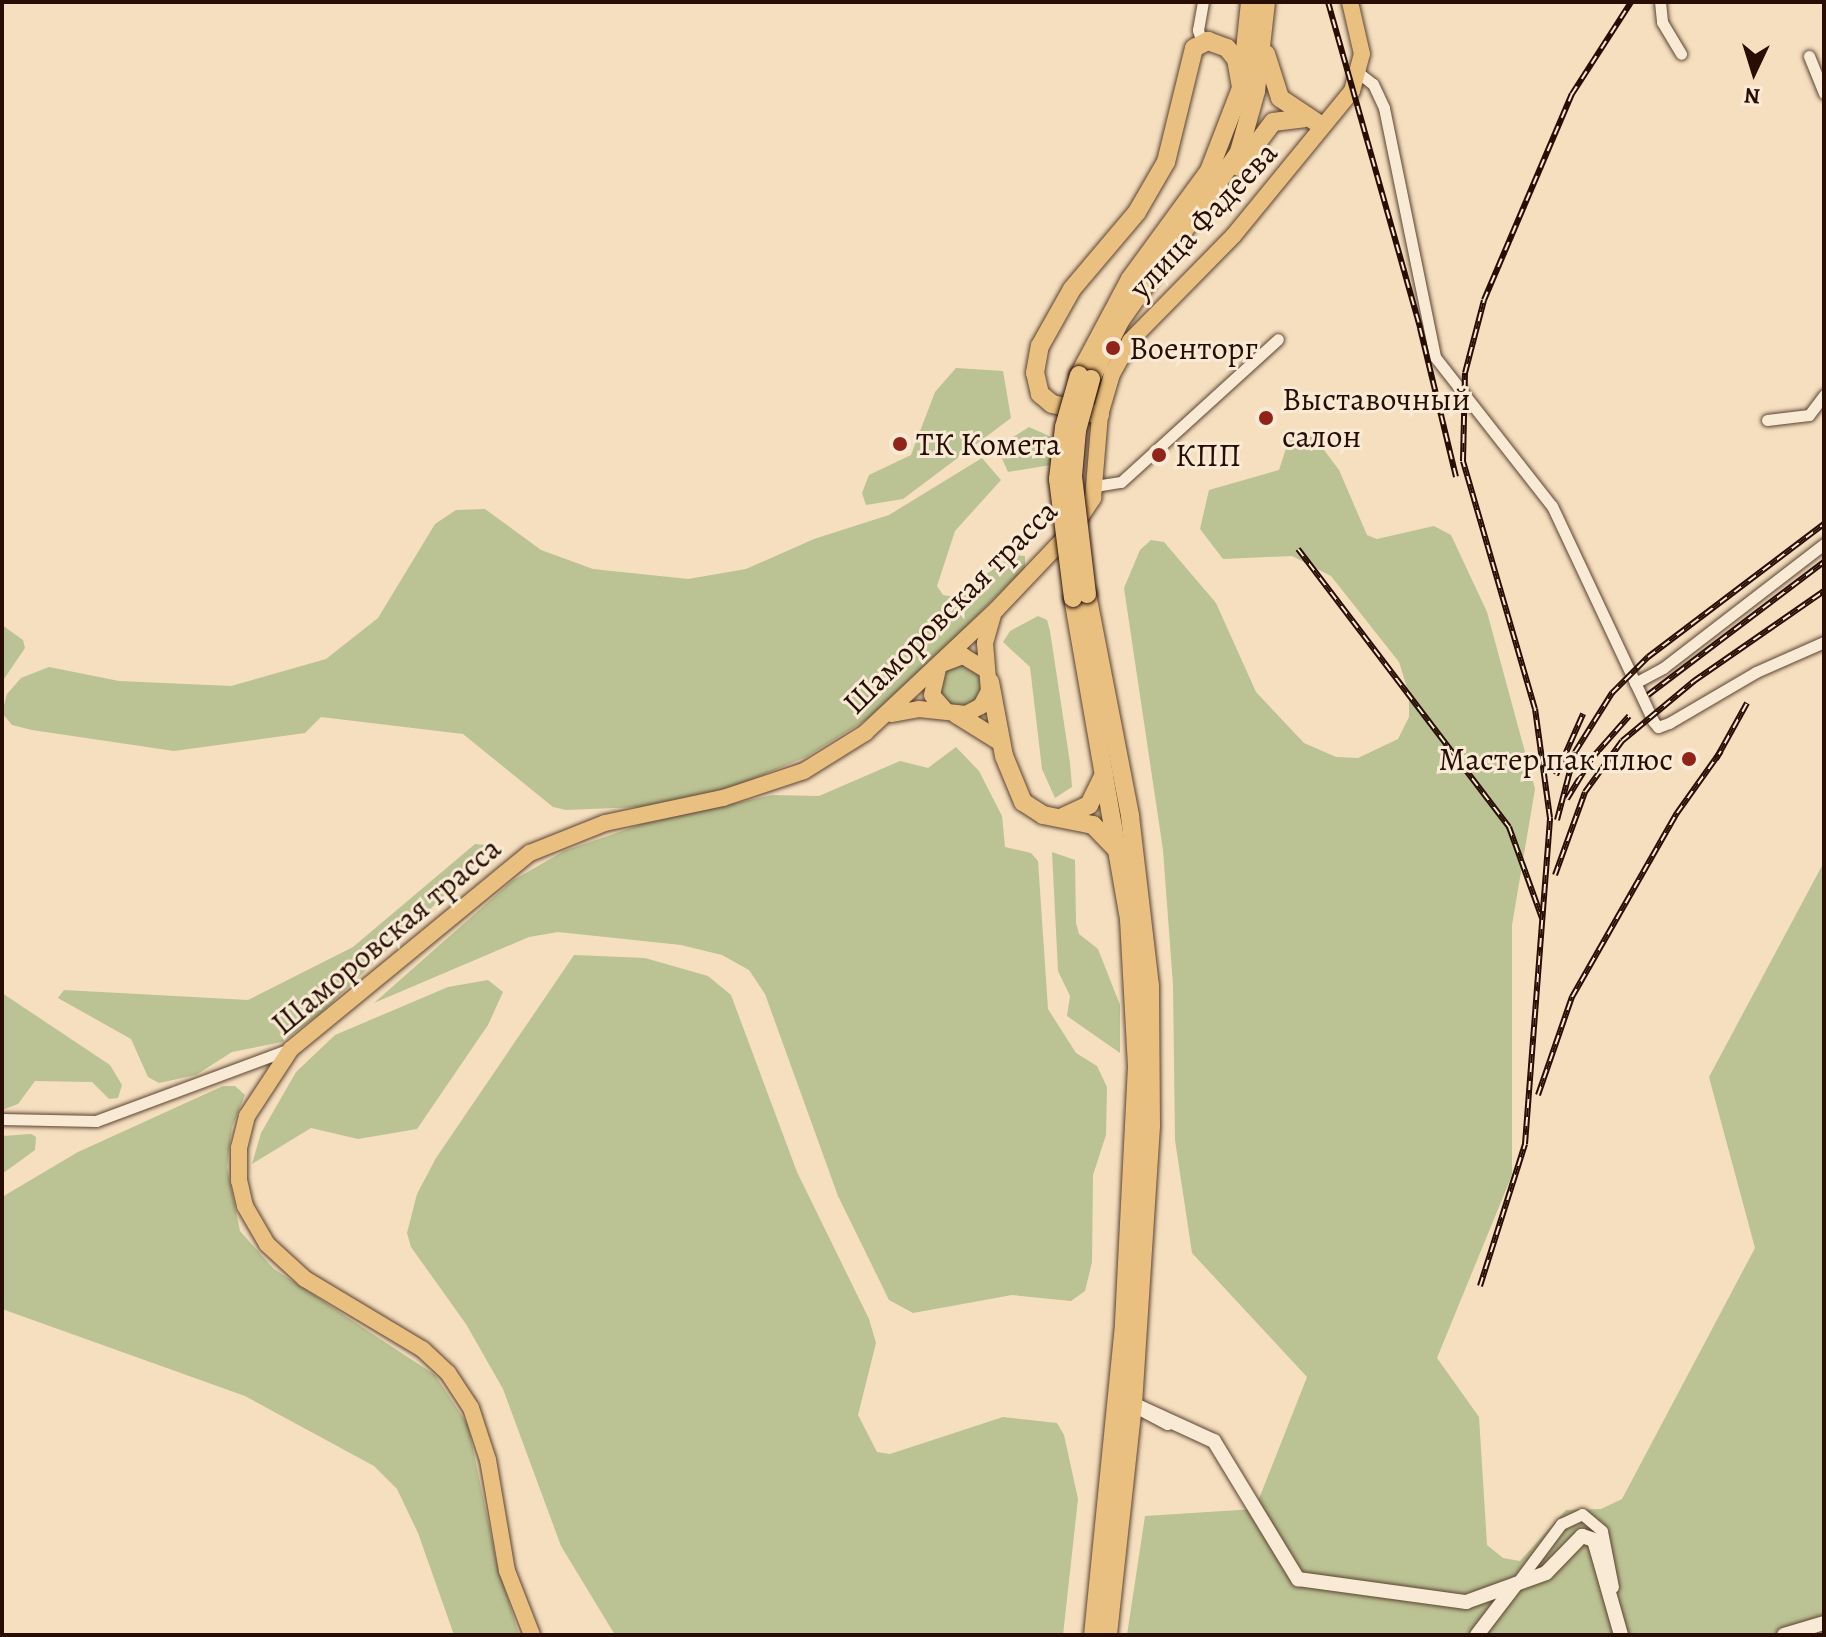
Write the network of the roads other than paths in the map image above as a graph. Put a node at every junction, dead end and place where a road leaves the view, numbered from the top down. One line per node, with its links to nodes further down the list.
1 (1203, 2): 6 (street)
2 (1249, 2): 6 (highway); 11 (highway)
3 (1266, 2): 7 (highway)
4 (1350, 2): 10 (main road)
5 (1660, 2): 8 (street)
6 (1210, 43): 11 (highway); 19 (highway)
7 (1264, 47): 13 (highway); 15 (highway)
8 (1681, 54)
9 (1809, 56): 12 (street)
10 (1360, 74): 14 (main road, улица Фадеева); 28 (street)
11 (1241, 88): 17 (highway)
12 (1824, 93)
13 (1304, 118): 14 (highway); 15 (highway)
14 (1322, 126): 19 (main road, улица Фадеева)
15 (1224, 178): 17 (highway)
16 (1278, 339): 21 (street)
17 (1085, 377): 23 (highway, bridge)
18 (1824, 395): 20 (street)
19 (1100, 415): 21 (main road, улица Фадеева)
20 (1767, 420)
21 (1095, 486): 24 (main road, Шаморовская трасса)
22 (1824, 544): 28 (street)
23 (1080, 596): 32 (highway); 37 (highway)
24 (997, 609): 26 (main road, Шаморовская трасса); 27 (main road)
25 (1824, 642): 28 (street)
26 (939, 665): 27 (main road); 29 (main road); 30 (main road, Шаморовская трасса)
27 (988, 675): 29 (main road); 31 (highway)
28 (1635, 683)
29 (951, 713): 30 (main road); 31 (highway)
30 (886, 716): 35 (main road, Шаморовская трасса)
31 (1001, 742): 33 (highway)
32 (1104, 774): 33 (highway); 34 (highway)
33 (1060, 818): 34 (highway)
34 (1119, 853): 41 (highway)
35 (291, 1049): 36 (street); 40 (main road, Шаморовская трасса)
36 (2, 1119)
37 (1133, 1404): 38 (main road); 42 (highway)
38 (1516, 1584): 43 (main road); 44 (main road); 44 (street)
39 (1824, 1623): 45 (main road)
40 (532, 1635)
41 (1093, 1635)
42 (1108, 1635)
43 (1477, 1635)
44 (1623, 1635)
45 (1784, 1635)

